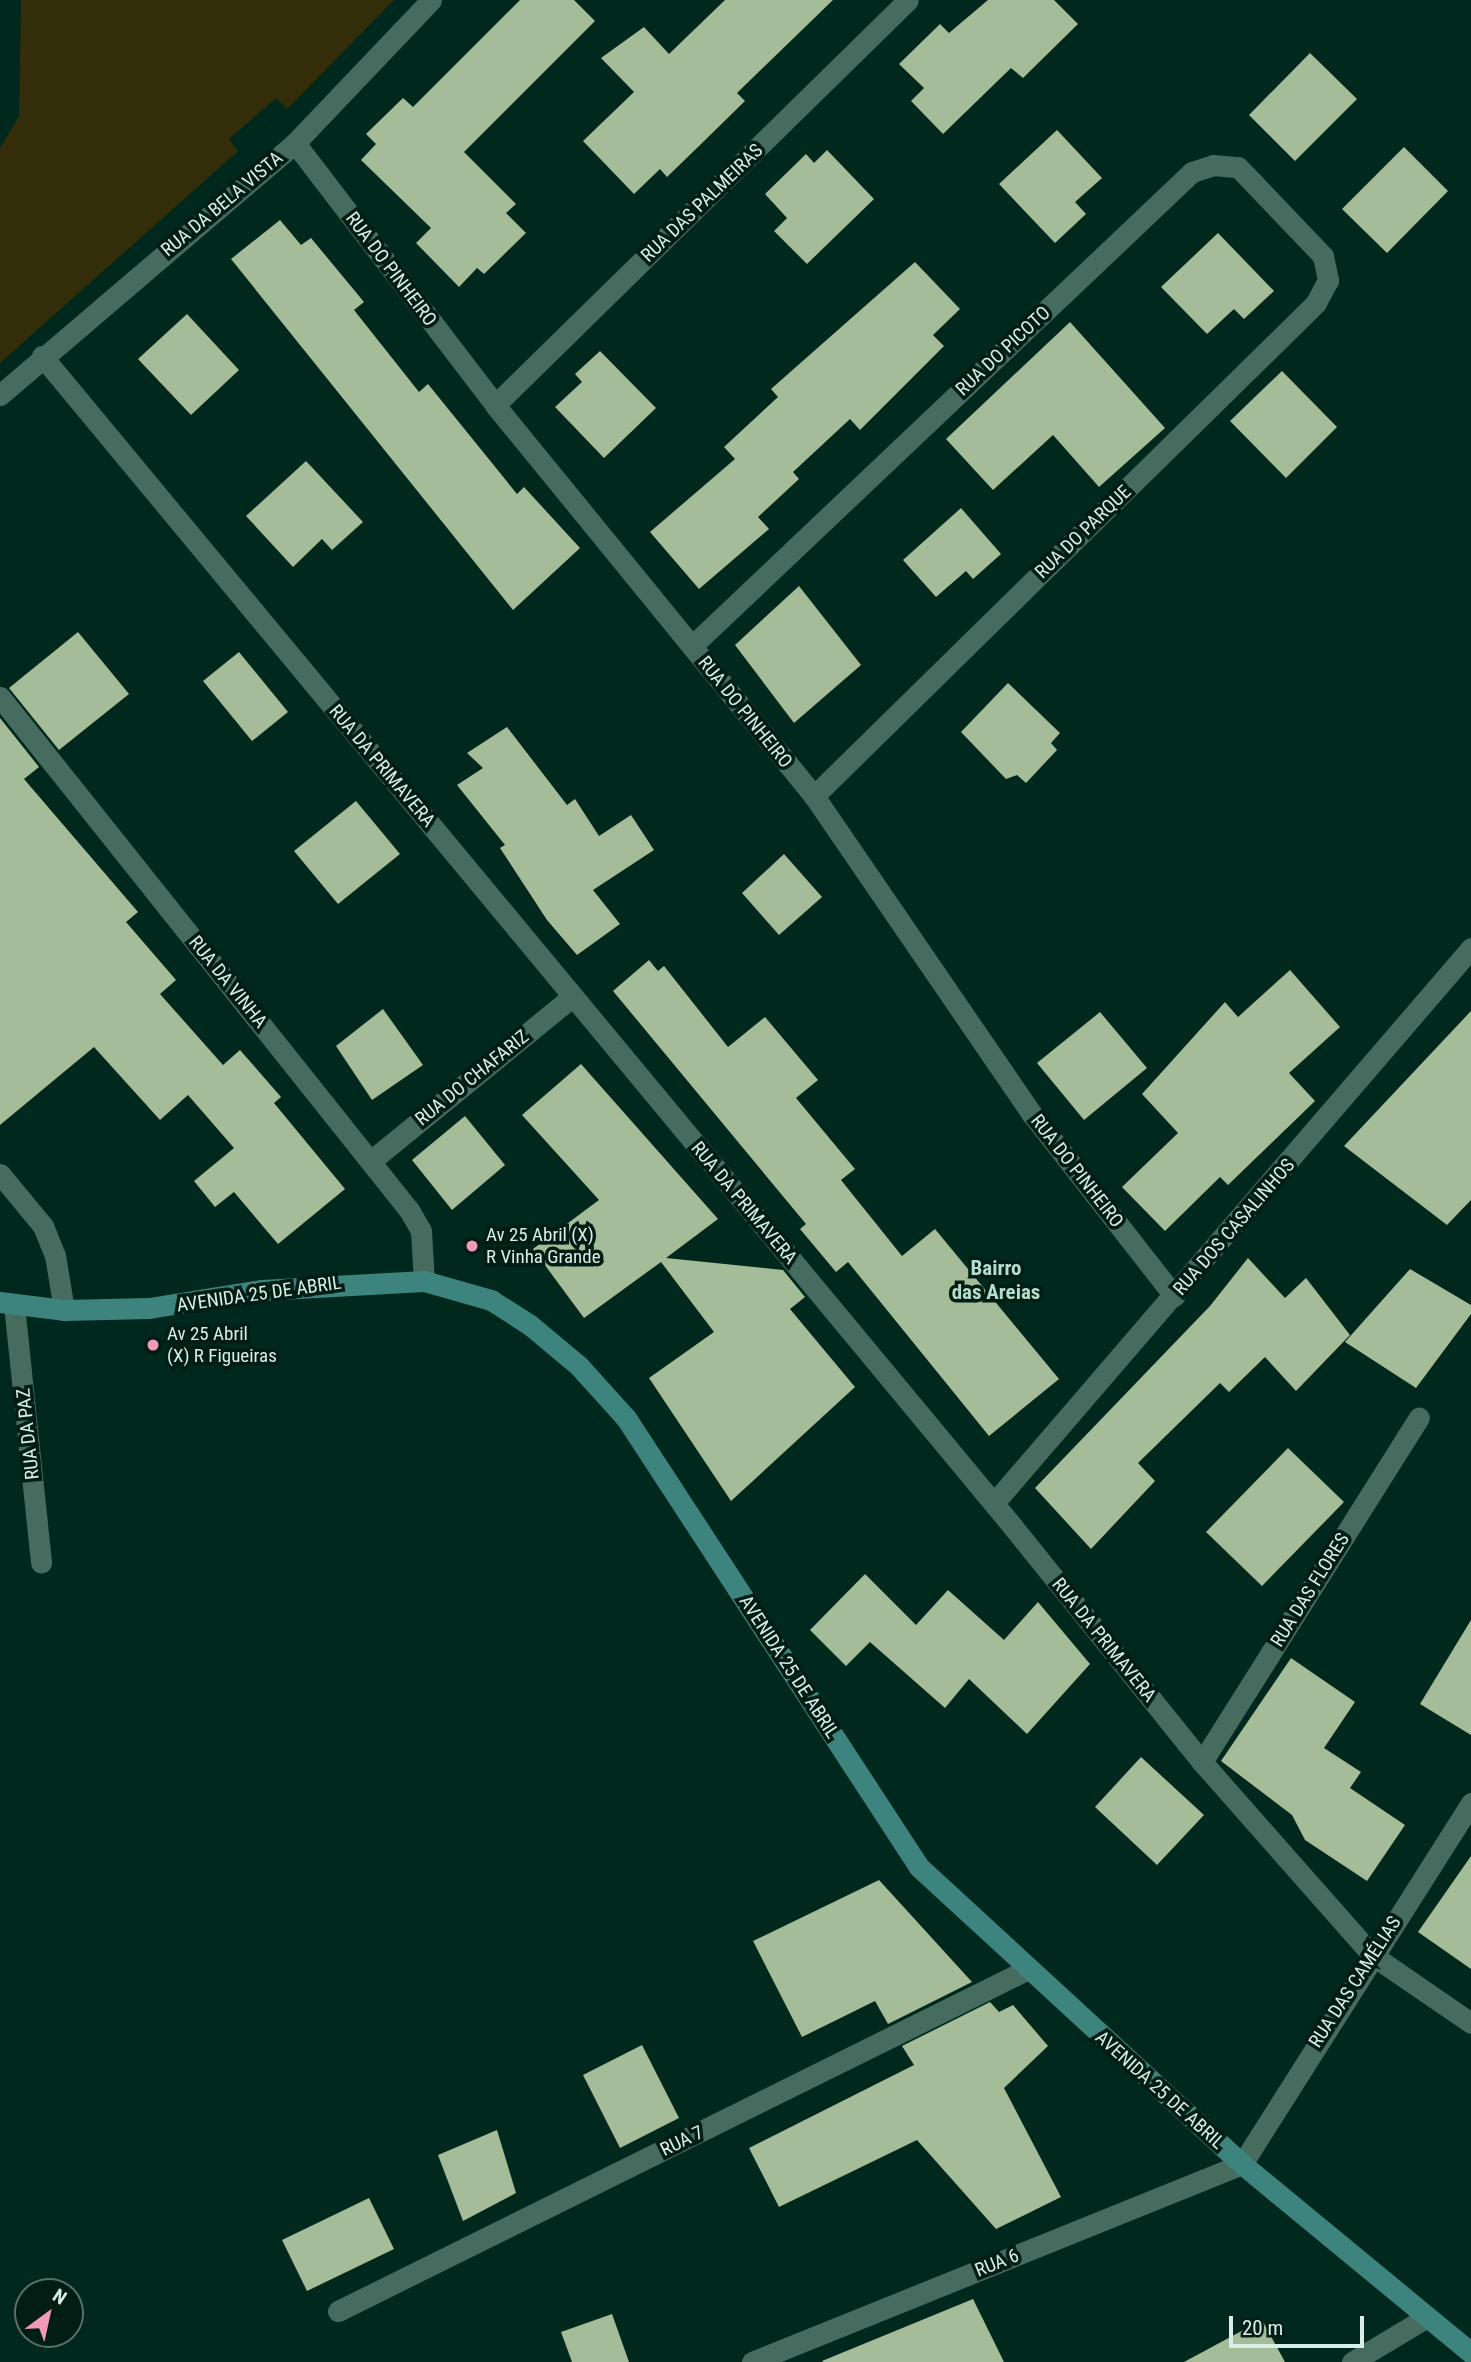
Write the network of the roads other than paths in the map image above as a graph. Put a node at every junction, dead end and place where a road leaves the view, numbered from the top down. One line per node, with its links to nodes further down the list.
1 (431, 0): 3 (street, RUA DA BELA VISTA)
2 (908, 0): 7 (street, RUA DAS PALMEIRAS)
3 (295, 143): 5 (street, RUA DA BELA VISTA); 7 (street, RUA DO PINHEIRO)
4 (1323, 256): 8 (street, RUA DO PICOTO); 10 (street, RUA DO PARQUE)
5 (42, 356): 6 (street, RUA DA BELA VISTA); 12 (street, RUA DA PRIMAVERA)
6 (0, 395)
7 (495, 405): 8 (street, RUA DO PINHEIRO)
8 (692, 646): 10 (street, RUA DO PINHEIRO)
9 (0, 696): 13 (street, RUA DA VINHA)
10 (814, 796): 16 (street, RUA DO PINHEIRO)
11 (1471, 948): 16 (street, RUA DOS CASALINHOS)
12 (572, 997): 13 (street, RUA DO CHAFARIZ); 20 (street, RUA DA PRIMAVERA)
13 (372, 1160): 15 (street, RUA DA VINHA)
14 (0, 1174): 18 (street)
15 (424, 1281): 18 (street, AVENIDA 25 DE ABRIL); 25 (street, AVENIDA 25 DE ABRIL)
16 (1174, 1296): 20 (street, RUA DOS CASALINHOS)
17 (7, 1303): 18 (street, AVENIDA 25 DE ABRIL); 21 (street, RUA DA PAZ)
18 (64, 1310)
19 (1419, 1418): 22 (street, RUA DAS FLORES)
20 (994, 1503): 22 (street, RUA DA PRIMAVERA)
21 (41, 1563)
22 (1202, 1762): 24 (street, RUA DA PRIMAVERA)
23 (1471, 1803): 24 (street, RUA DAS CAMÉLIAS)
24 (1372, 1955): 26 (street, RUA DA PRIMAVERA); 27 (street, RUA DAS CAMÉLIAS)
25 (1026, 1970): 27 (street, AVENIDA 25 DE ABRIL); 28 (street, RUA 7)
26 (1471, 2023)
27 (1242, 2164): 29 (street, AVENIDA 25 DE ABRIL); 31 (street, RUA 6)
28 (338, 2311)
29 (1427, 2317): 30 (street, AVENIDA 25 DE ABRIL); 32 (street)
30 (1471, 2353)
31 (752, 2362)
32 (1352, 2362)

